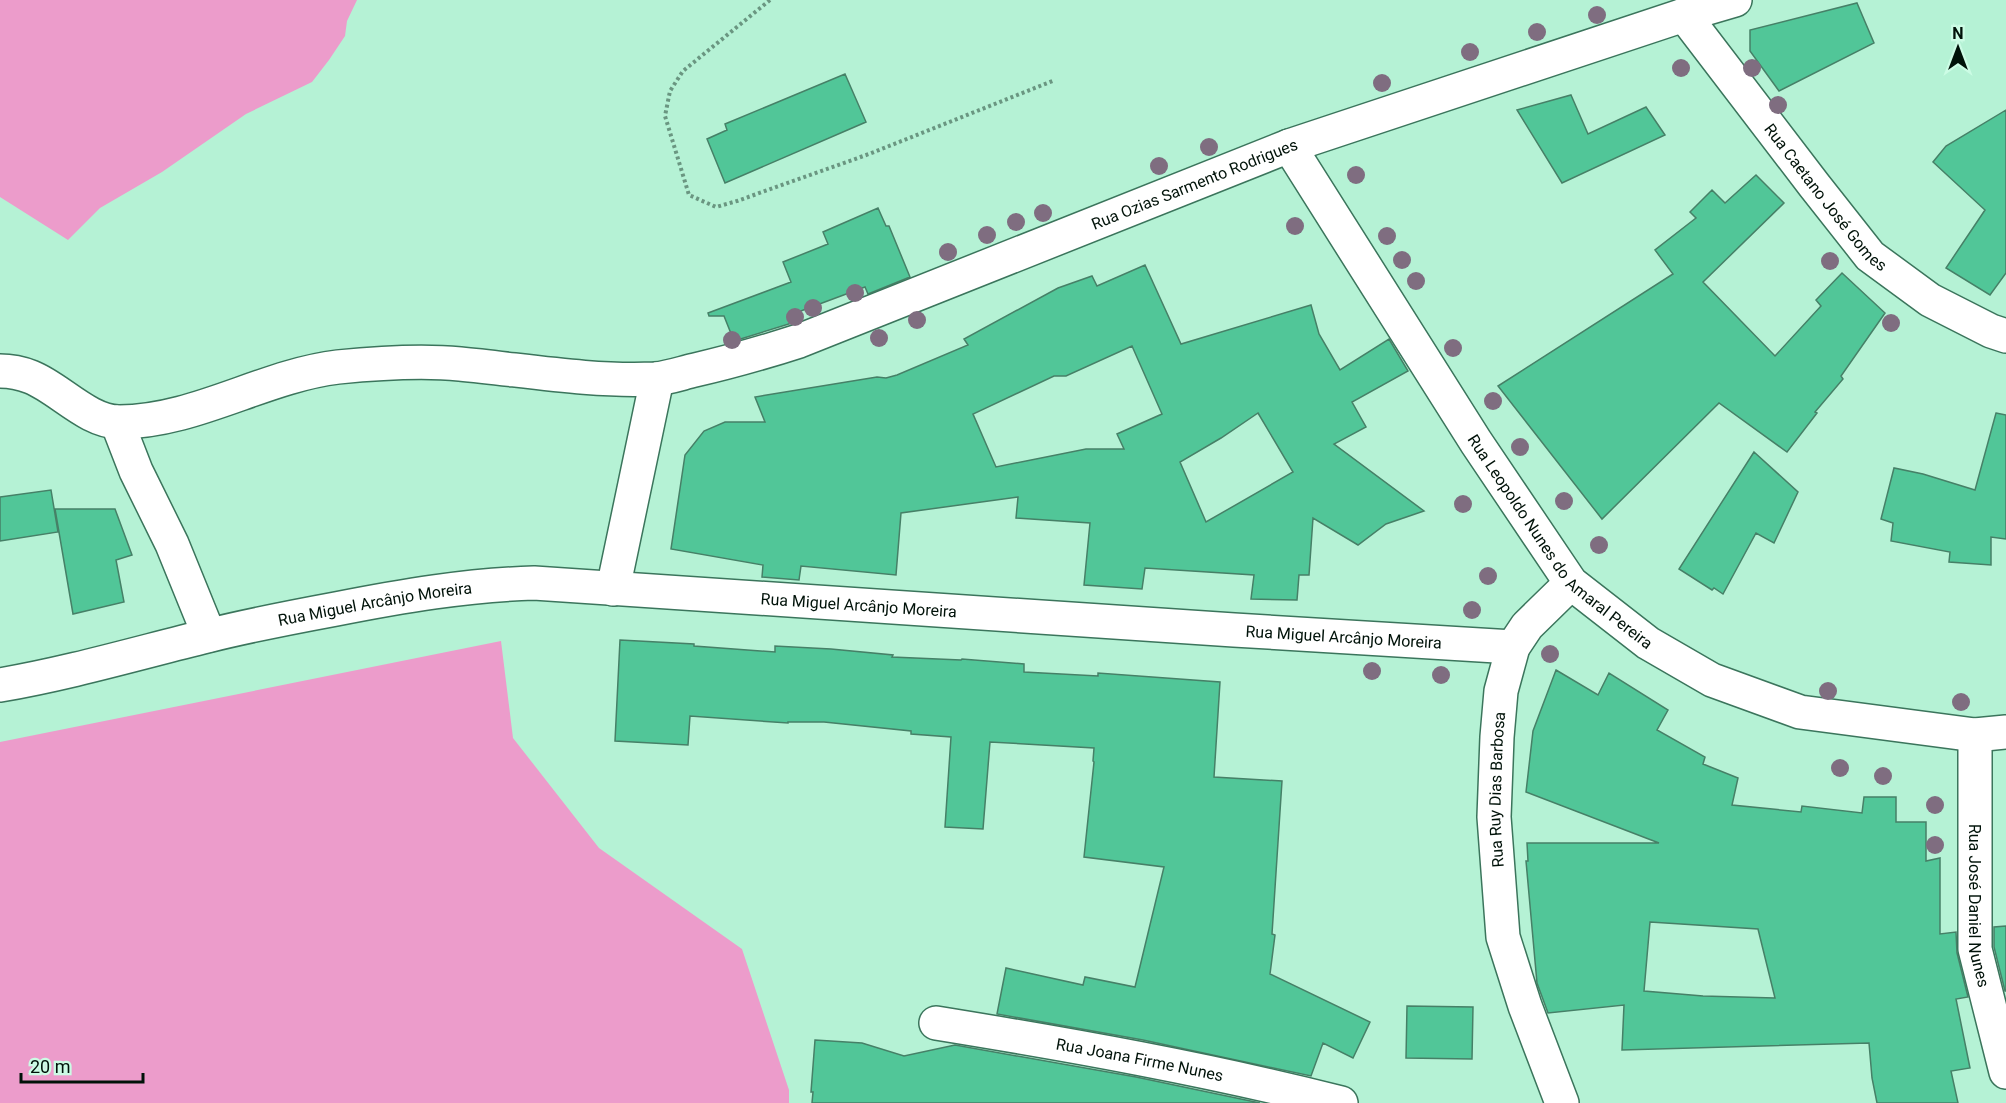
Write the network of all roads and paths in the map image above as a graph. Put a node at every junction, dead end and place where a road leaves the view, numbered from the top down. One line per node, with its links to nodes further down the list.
1 (770, 0): 4 (path)
2 (1735, 0): 3 (street, Rua Ozias Sarmento Rodrigues)
3 (1684, 15): 5 (street, Rua Ozias Sarmento Rodrigues); 6 (street, Rua Caetano José Gomes)
4 (1055, 80)
5 (1289, 146): 8 (street, Rua Ozias Sarmento Rodrigues); 10 (street, Rua Leopoldo Nunes do Amaral Pereira)
6 (2006, 336)
7 (0, 371): 9 (street)
8 (657, 379): 9 (street); 11 (street)
9 (117, 422): 12 (street)
10 (1571, 584): 13 (street); 15 (street, Rua Leopoldo Nunes do Amaral Pereira)
11 (613, 589): 12 (street, Rua Miguel Arcânjo Moreira); 13 (street, Rua Miguel Arcânjo Moreira)
12 (209, 635): 14 (street, Rua Miguel Arcânjo Moreira)
13 (1513, 647): 19 (street, Rua Ruy Dias Barbosa)
14 (0, 685)
15 (1991, 733): 17 (street, Rua José Daniel Nunes)
16 (936, 1023): 18 (street, Rua Joana Firme Nunes)
17 (2006, 1072)
18 (1341, 1103)
19 (1562, 1103)

